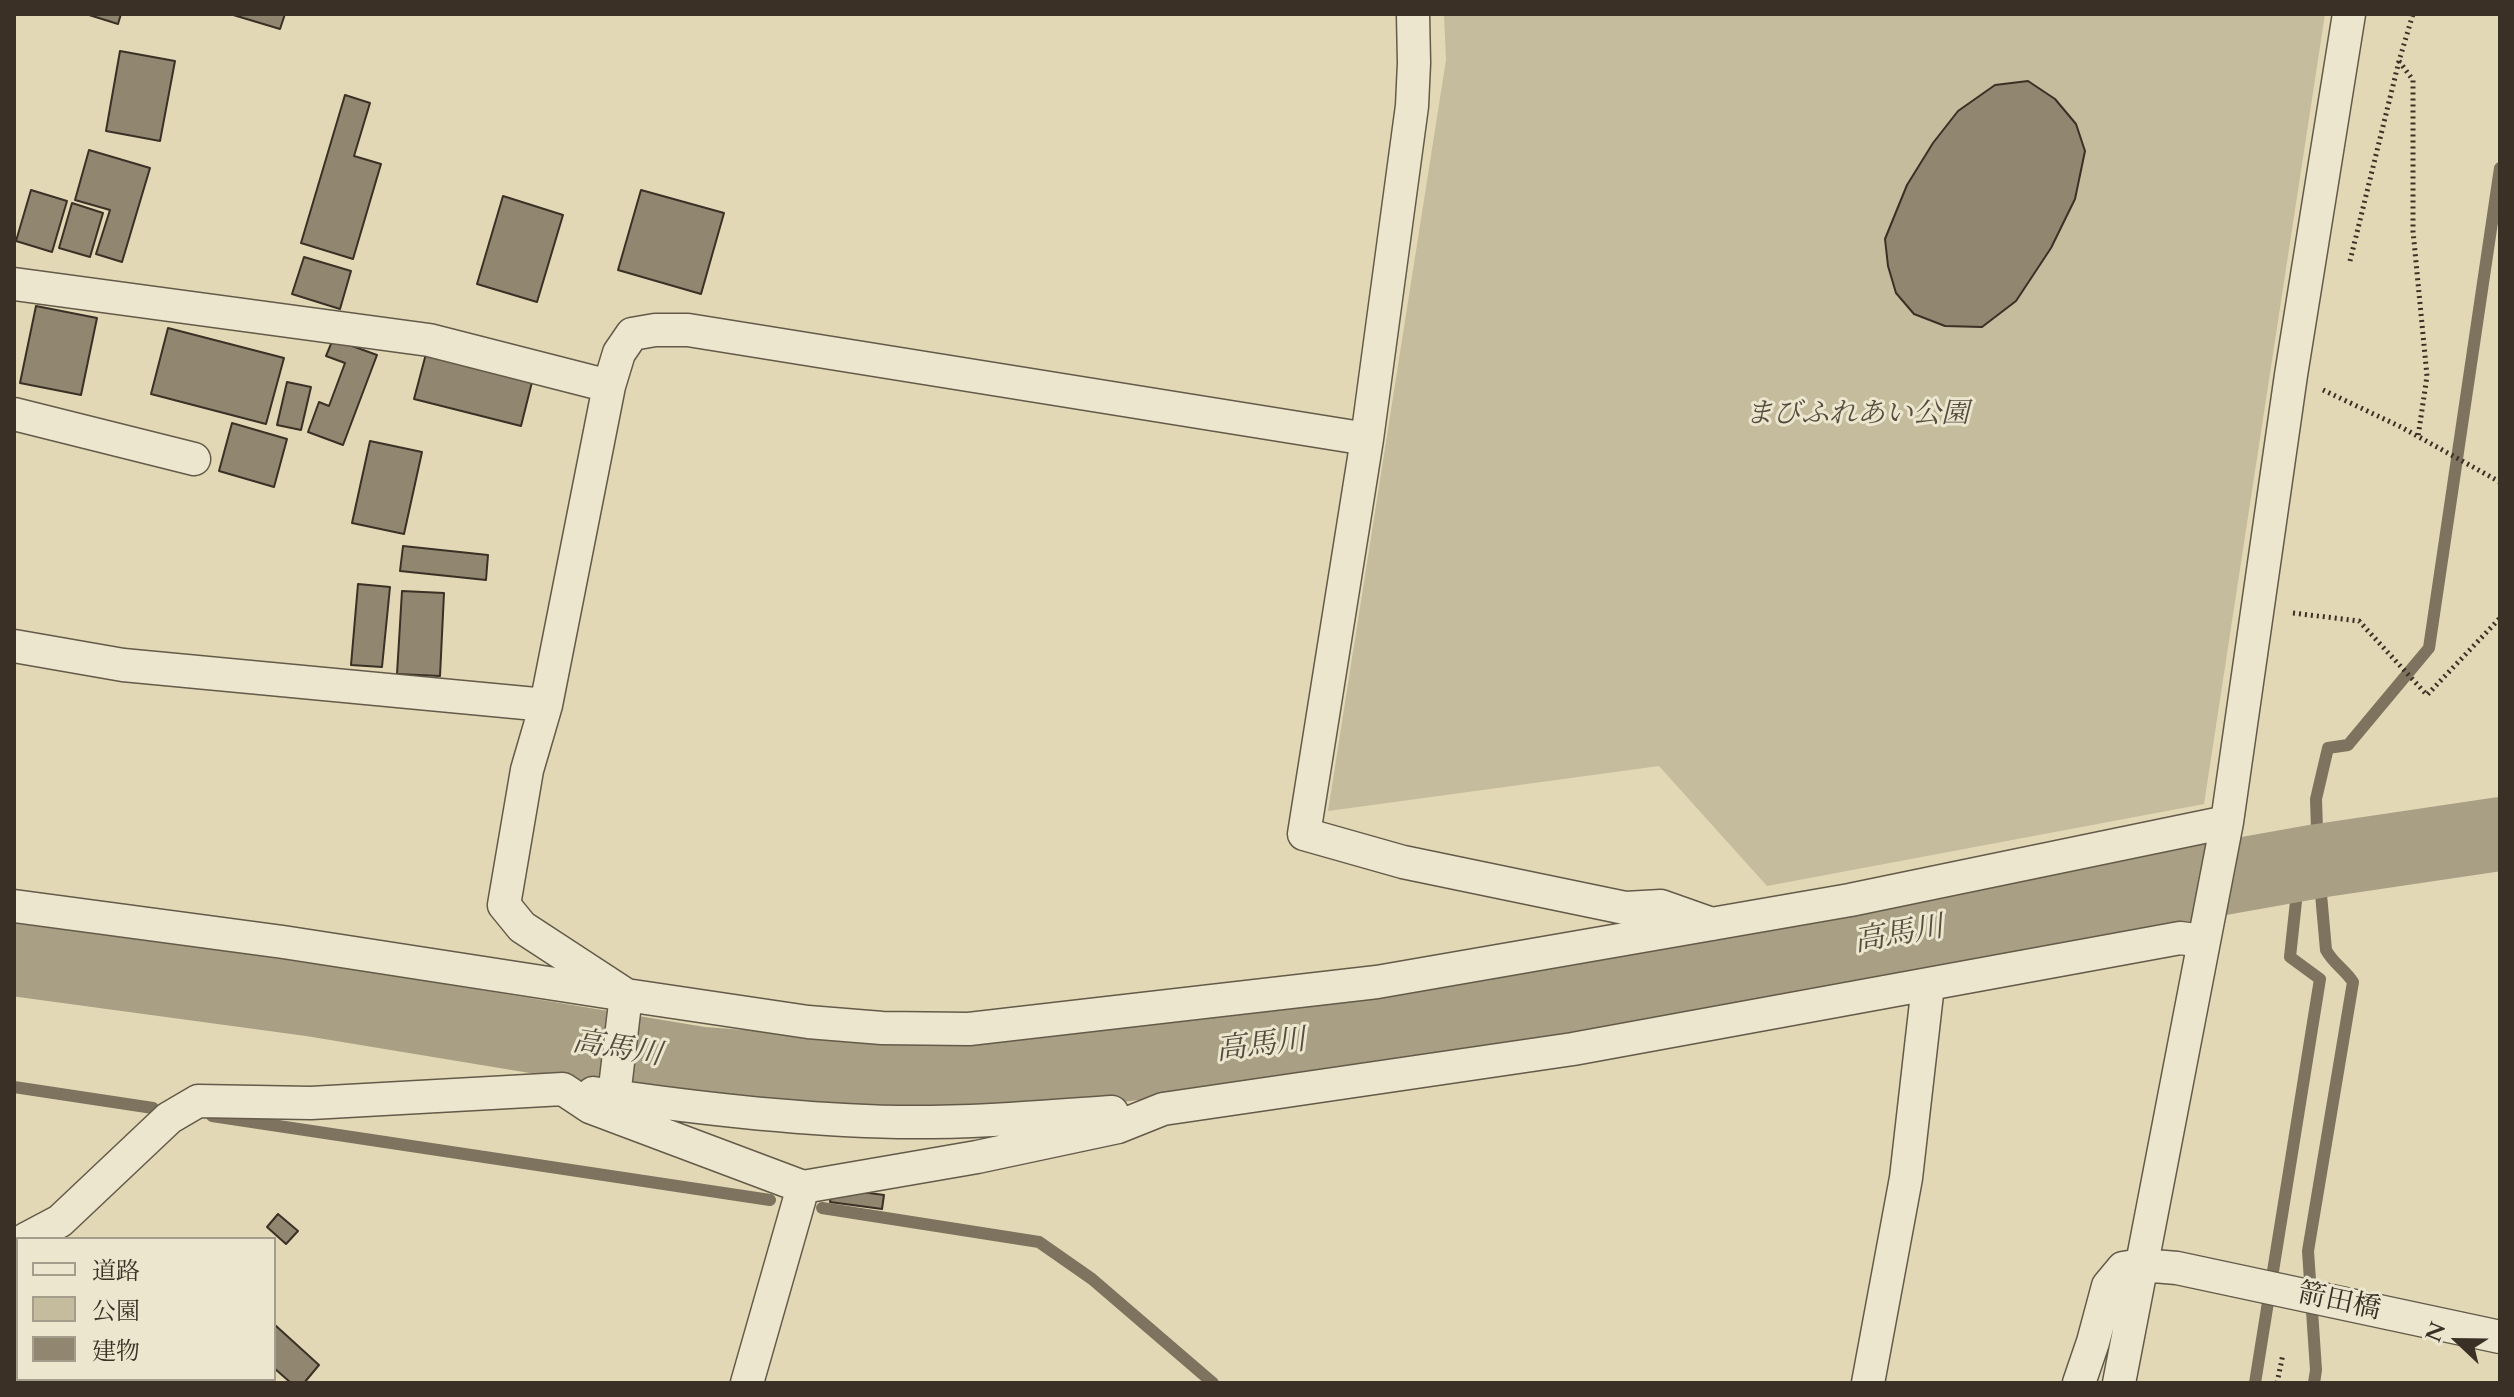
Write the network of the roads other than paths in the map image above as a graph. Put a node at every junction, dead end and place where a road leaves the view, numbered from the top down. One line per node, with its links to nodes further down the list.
1 (1413, 14): 6 (street)
2 (2349, 14): 10 (street)
3 (14, 284): 4 (street)
4 (609, 386): 6 (street); 9 (street)
5 (14, 414): 7 (street)
6 (1367, 439): 12 (street)
7 (194, 459)
8 (14, 646): 9 (street)
9 (546, 705): 15 (street)
10 (2227, 822): 12 (street); 13 (street)
11 (14, 906): 15 (street)
12 (1715, 925): 15 (street)
13 (2206, 933): 14 (street); 21 (street)
14 (1928, 985): 18 (street); 24 (street)
15 (625, 1006): 16 (street)
16 (615, 1087): 17 (street); 18 (street)
17 (563, 1089): 19 (street); 20 (street)
18 (1163, 1109): 19 (street)
19 (803, 1187): 23 (street)
20 (30, 1237)
21 (2141, 1265): 22 (street, 箭田橋); 25 (street); 26 (street)
22 (2500, 1337)
23 (747, 1383)
24 (1868, 1383)
25 (2079, 1383)
26 (2119, 1383)

